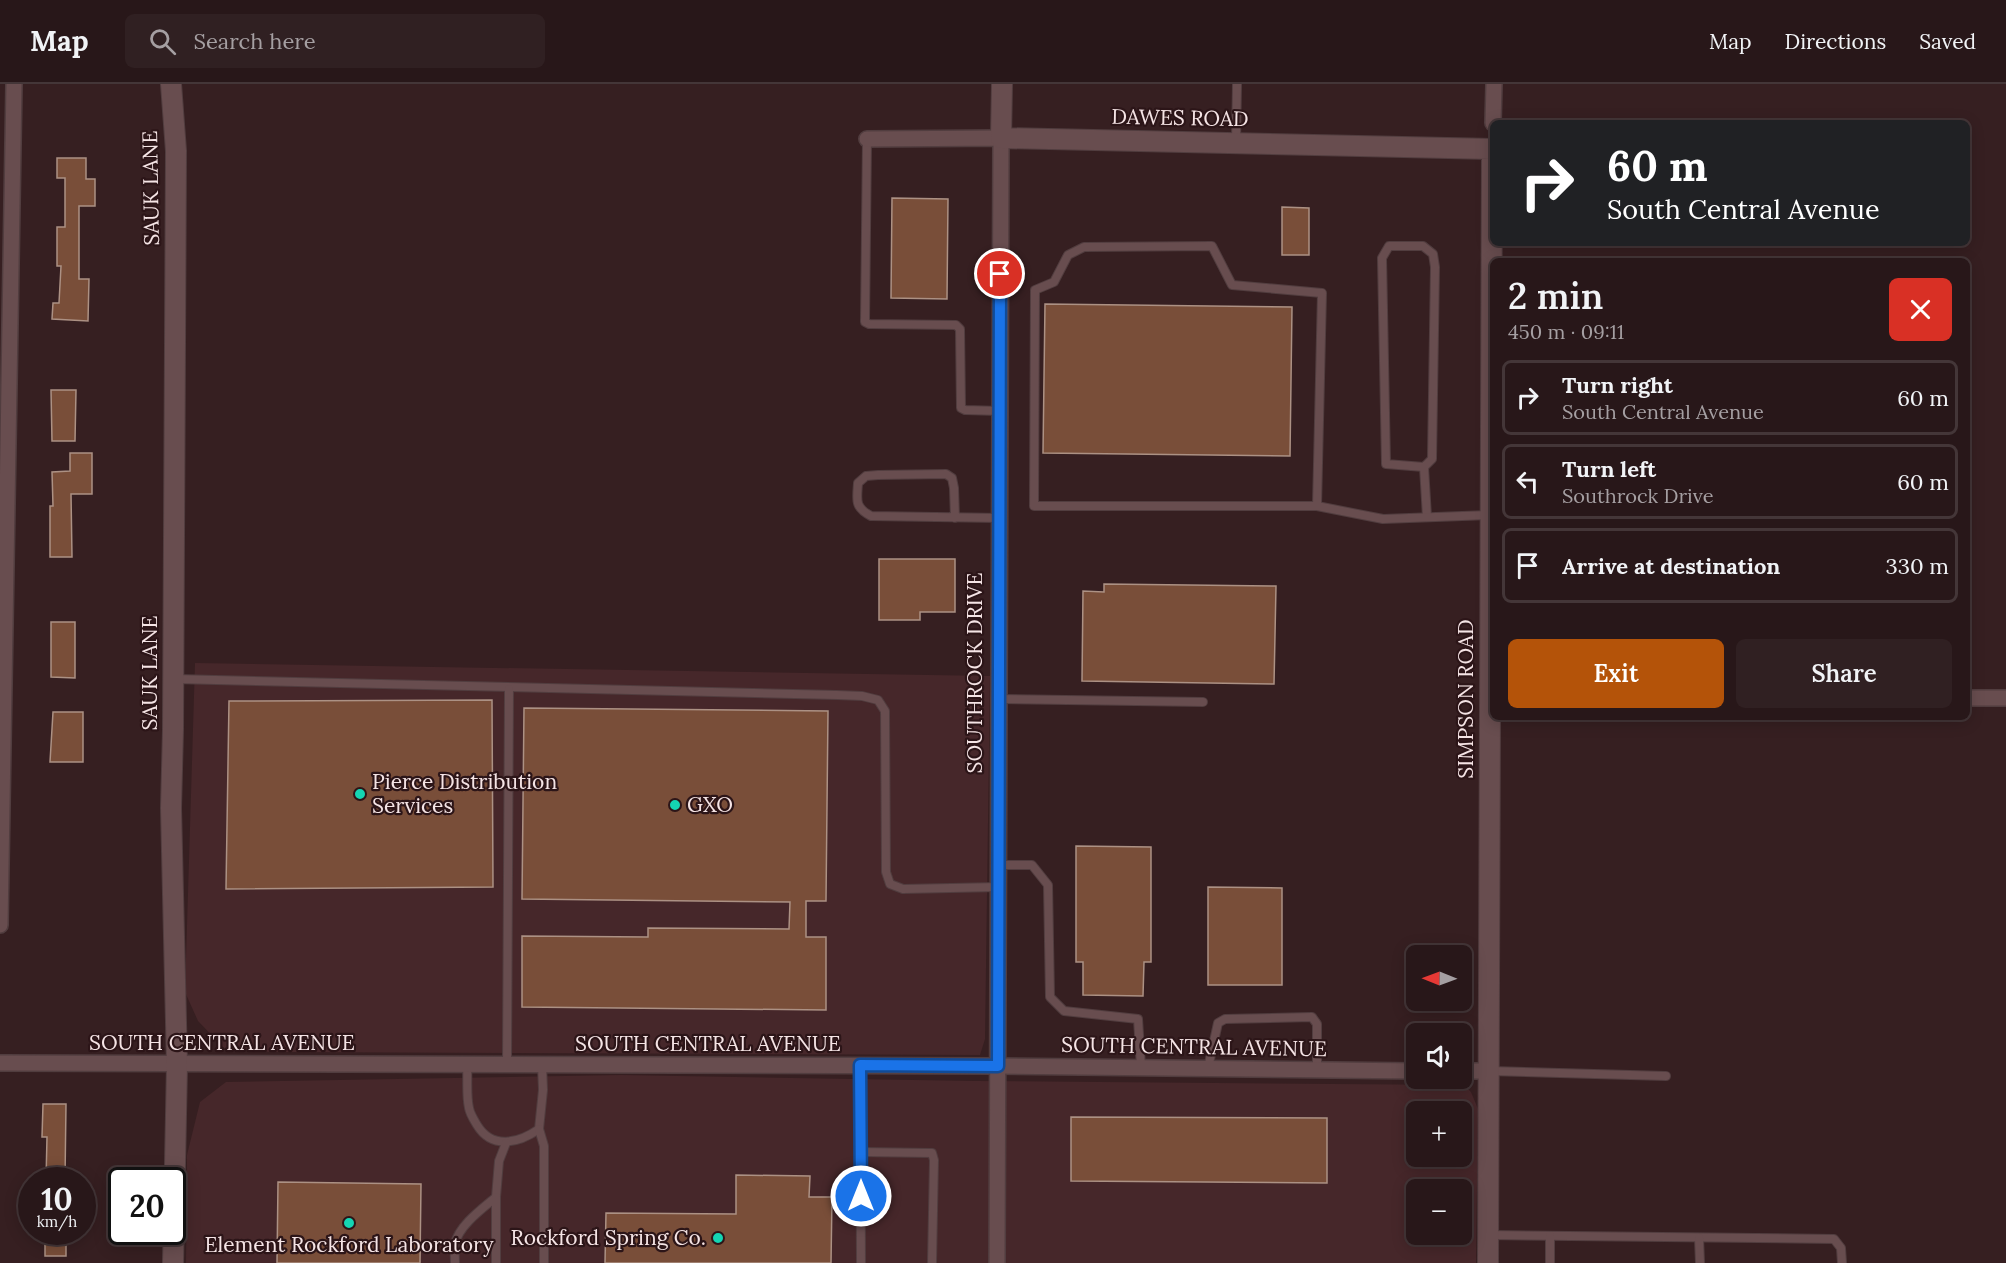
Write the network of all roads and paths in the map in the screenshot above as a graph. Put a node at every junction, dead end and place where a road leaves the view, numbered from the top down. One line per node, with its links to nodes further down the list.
1 (14, 84): 27 (street)
2 (171, 84): 18 (street, SAUK LANE)
3 (1002, 84): 7 (street, SOUTHROCK DRIVE)
4 (1237, 84): 9 (lane)
5 (1494, 84): 6 (street)
6 (1493, 120)
7 (1001, 138): 8 (street, DAWES ROAD); 9 (street, DAWES ROAD); 11 (street, SOUTHROCK DRIVE)
8 (867, 139): 11 (lane)
9 (1236, 143): 10 (street, DAWES ROAD)
10 (1490, 149)
11 (1000, 411): 17 (street, SOUTHROCK DRIVE)
12 (1424, 467): 12 (lane); 15 (lane)
13 (1317, 506): 13 (lane); 15 (lane)
14 (1490, 515): 15 (lane)
15 (1427, 517)
16 (955, 518): 16 (lane); 17 (lane)
17 (1000, 518): 22 (street, SOUTHROCK DRIVE)
18 (174, 680): 19 (lane); 29 (street, SAUK LANE)
19 (509, 689): 26 (lane); 31 (lane)
20 (1970, 698): 21 (street)
21 (2006, 698)
22 (999, 699): 23 (lane); 25 (street, SOUTHROCK DRIVE)
23 (1203, 702)
24 (1491, 720): 40 (street, SIMPSON ROAD)
25 (999, 865): 26 (street, SOUTHROCK DRIVE); 35 (lane)
26 (999, 887): 34 (street, SOUTHROCK DRIVE)
27 (0, 925)
28 (0, 1063): 29 (street, SOUTH CENTRAL AVENUE)
29 (177, 1065): 30 (street, SOUTH CENTRAL AVENUE); 49 (street, SAUK LANE)
30 (467, 1065): 31 (street, SOUTH CENTRAL AVENUE); 43 (lane)
31 (507, 1065): 32 (street, SOUTH CENTRAL AVENUE)
32 (542, 1065): 33 (street, SOUTH CENTRAL AVENUE); 42 (lane)
33 (860, 1065): 34 (street, SOUTH CENTRAL AVENUE); 44 (lane)
34 (998, 1066): 35 (street, SOUTH CENTRAL AVENUE); 55 (street, SOUTHROCK DRIVE)
35 (1141, 1067): 36 (street, SOUTH CENTRAL AVENUE)
36 (1208, 1068): 37 (street, SOUTH CENTRAL AVENUE); 37 (lane)
37 (1317, 1070): 38 (street, SOUTH CENTRAL AVENUE)
38 (1406, 1071)
39 (1472, 1071): 40 (street)
40 (1490, 1071): 41 (lane); 46 (street, SIMPSON ROAD)
41 (1666, 1076)
42 (539, 1130): 43 (lane); 52 (lane)
43 (507, 1143): 45 (lane)
44 (860, 1152): 53 (lane); 54 (lane)
45 (496, 1197): 50 (lane); 51 (lane)
46 (1488, 1235): 47 (lane); 56 (street, SIMPSON ROAD)
47 (1550, 1236): 48 (lane); 57 (lane)
48 (1700, 1238): 58 (lane); 59 (lane)
49 (173, 1263)
50 (455, 1263)
51 (496, 1263)
52 (544, 1263)
53 (861, 1263)
54 (932, 1263)
55 (997, 1263)
56 (1488, 1263)
57 (1550, 1263)
58 (1700, 1263)
59 (1842, 1263)

